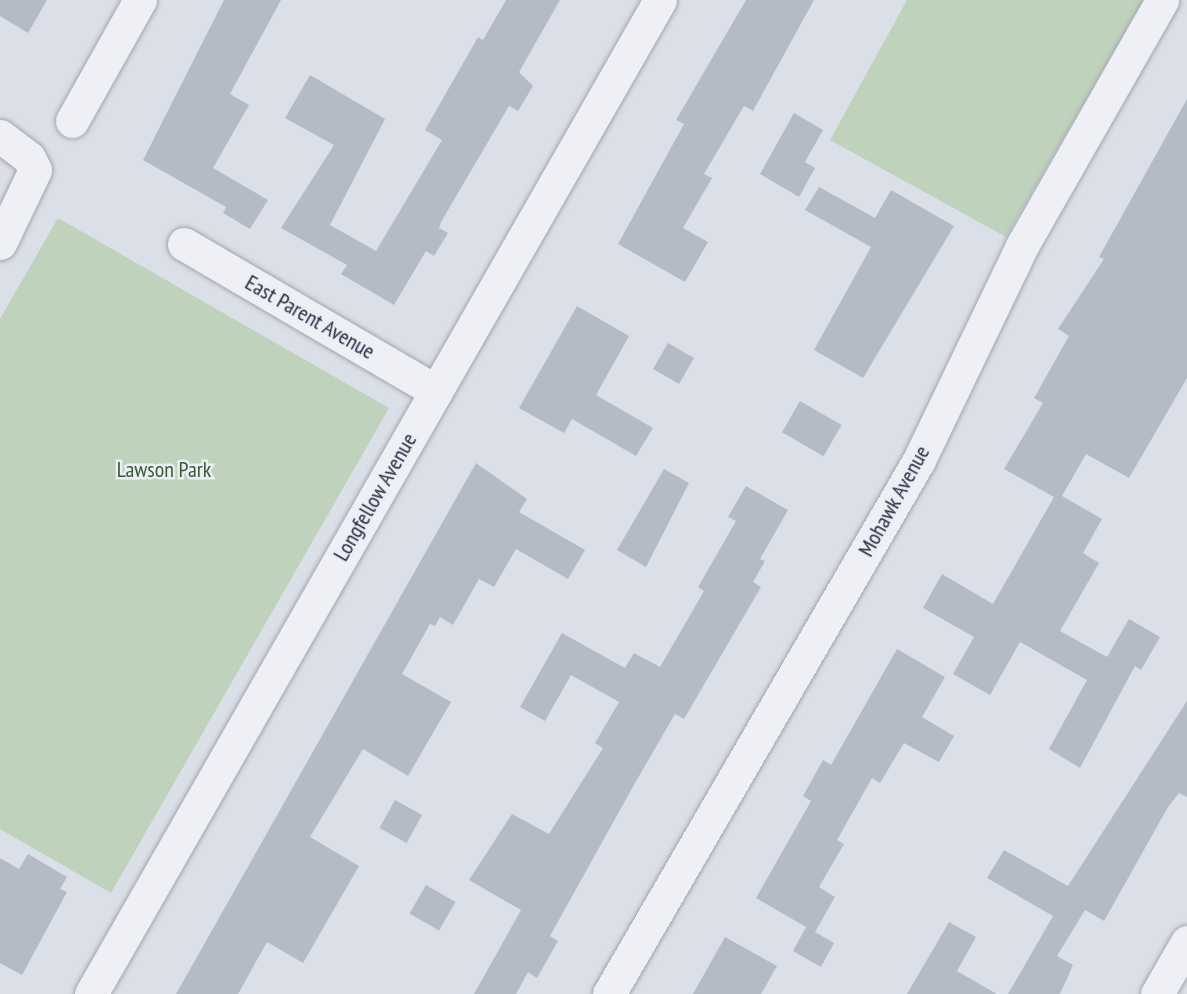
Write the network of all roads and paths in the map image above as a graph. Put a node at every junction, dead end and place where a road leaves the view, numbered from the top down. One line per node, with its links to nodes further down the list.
1 (141, 0): 4 (street)
2 (660, 0): 8 (street, Longfellow Avenue)
3 (1162, 0): 11 (street, Mohawk Avenue)
4 (72, 121)
5 (0, 136): 6 (street)
6 (0, 243)
7 (184, 244): 8 (street, East Parent Avenue)
8 (436, 390): 10 (street, Longfellow Avenue)
9 (1187, 942): 12 (street)
10 (91, 994)
11 (609, 994)
12 (1158, 994)

